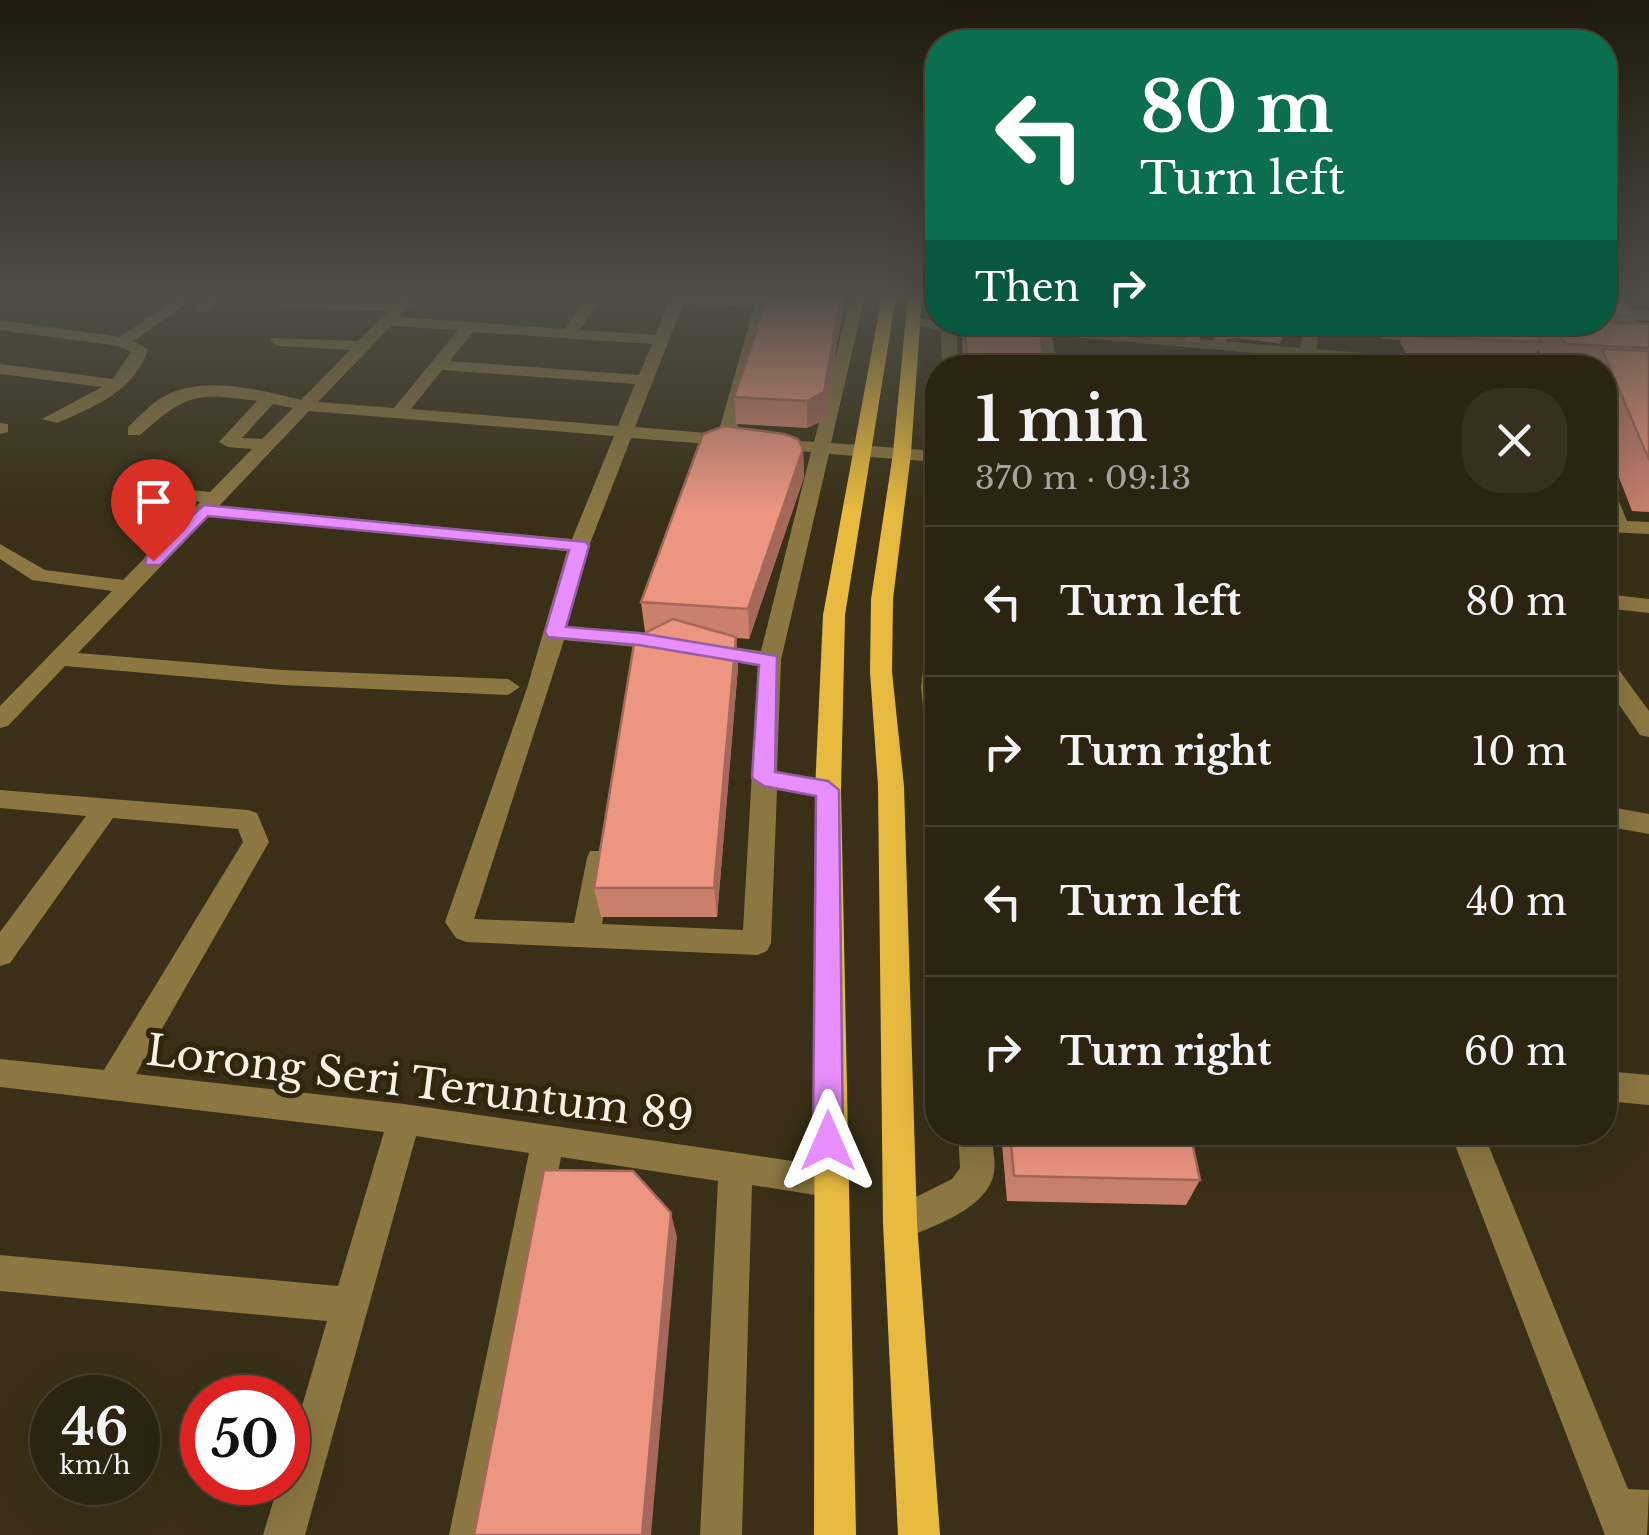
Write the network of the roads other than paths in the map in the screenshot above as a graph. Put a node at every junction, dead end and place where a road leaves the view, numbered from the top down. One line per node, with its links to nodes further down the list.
1 (130, 368): 12 (street)
2 (342, 368): 14 (street)
3 (433, 368): 15 (street)
4 (472, 368): 11 (street)
5 (651, 368): 11 (street)
6 (737, 368): 19 (street)
7 (842, 368): 21 (street)
8 (877, 368): 22 (main road)
9 (910, 368): 23 (main road)
10 (0, 369): 12 (street)
11 (646, 380): 18 (street)
12 (115, 384): 16 (street)
13 (270, 397): 14 (street); 17 (street); 20 (street)
14 (306, 406): 15 (street); 20 (street)
15 (398, 414): 18 (street)
16 (51, 419)
17 (134, 431)
18 (624, 431): 19 (street); 29 (street)
19 (707, 444): 21 (street)
20 (268, 445): 26 (street)
21 (824, 447): 22 (street); 36 (street)
22 (864, 450): 23 (street); 42 (main road)
23 (902, 453): 24 (street); 60 (main road)
24 (925, 456)
25 (131, 487): 26 (street)
26 (210, 504): 29 (street); 31 (street)
27 (1617, 526): 28 (street)
28 (1649, 528)
29 (580, 546): 34 (street)
30 (0, 550): 31 (street)
31 (128, 587): 35 (street)
32 (1617, 602): 33 (street)
33 (1649, 606)
34 (555, 632): 36 (street); 48 (street)
35 (57, 658): 38 (street); 39 (street)
36 (770, 660): 41 (street)
37 (1617, 683): 40 (street)
38 (508, 687)
39 (0, 720)
40 (1649, 729)
41 (764, 778): 42 (street); 48 (street)
42 (828, 790): 59 (main road)
43 (0, 799): 44 (street)
44 (108, 807): 49 (street); 51 (street)
45 (1617, 818): 46 (street)
46 (1649, 824)
47 (604, 834): 48 (street)
48 (586, 932)
49 (0, 954)
50 (0, 1073): 51 (street, Lorong Seri Teruntum 89)
51 (112, 1086): 54 (street, Lorong Seri Teruntum 89)
52 (1617, 1087): 53 (street)
53 (1649, 1090)
54 (404, 1119): 55 (street, Lorong Seri Teruntum 89); 62 (street)
55 (548, 1140): 58 (street, Lorong Seri Teruntum 89); 65 (street)
56 (975, 1145): 60 (street)
57 (1472, 1145): 63 (street)
58 (736, 1167): 59 (street, Lorong Seri Teruntum 89); 66 (street)
59 (828, 1180): 67 (main road)
60 (900, 1223): 68 (main road)
61 (0, 1273): 62 (street)
62 (350, 1305): 64 (street)
63 (1630, 1518)
64 (284, 1535)
65 (470, 1535)
66 (721, 1535)
67 (835, 1535)
68 (919, 1535)

